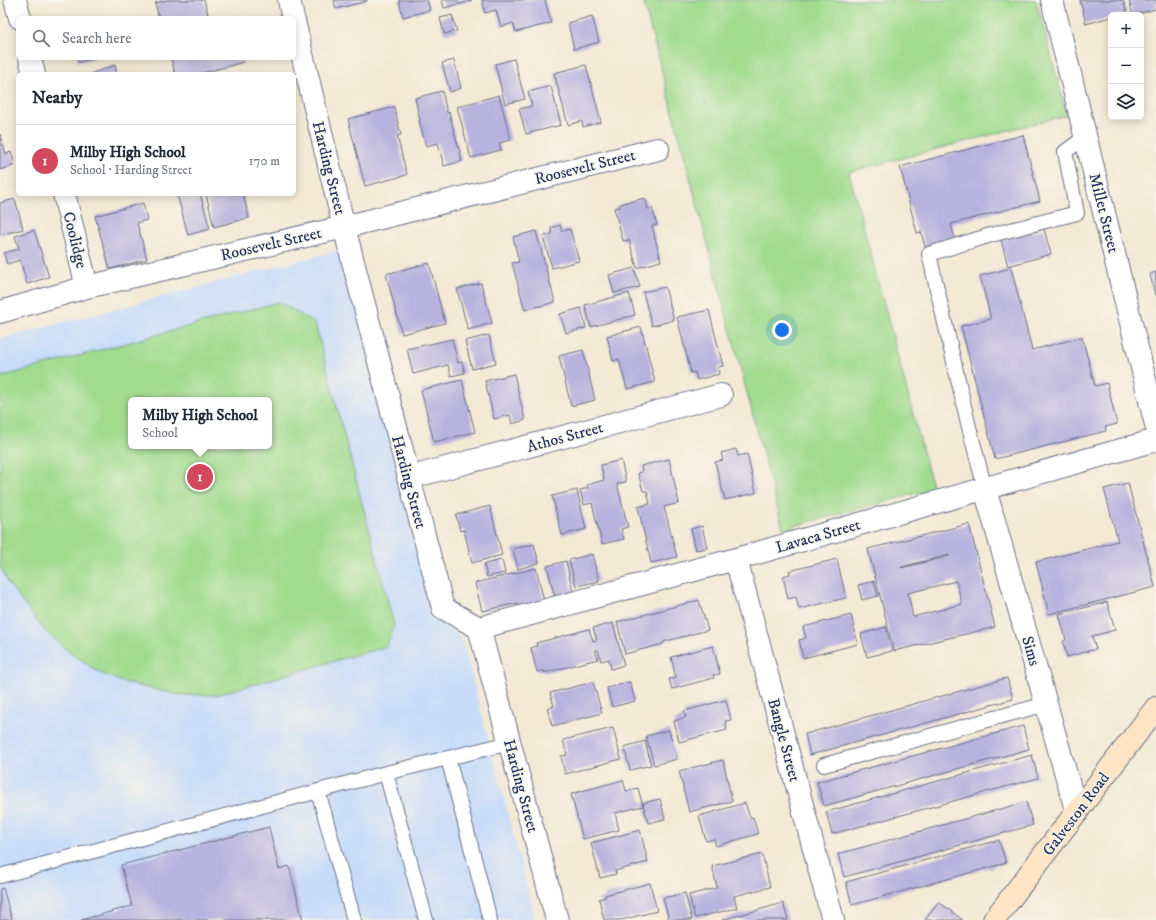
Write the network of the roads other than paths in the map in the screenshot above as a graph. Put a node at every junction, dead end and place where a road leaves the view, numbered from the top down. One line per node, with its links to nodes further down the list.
1 (15, 0): 4 (street)
2 (289, 0): 5 (street, Harding Street)
3 (1052, 0): 9 (street, Millet Street)
4 (19, 16)
5 (293, 16)
6 (296, 27): 12 (street, Harding Street)
7 (30, 60): 8 (street)
8 (34, 72)
9 (1085, 137): 16 (street, Millet Street); 19 (lane)
10 (658, 149): 12 (street, Roosevelt Street)
11 (64, 196): 13 (street, Coolidge)
12 (344, 227): 13 (street, Roosevelt Street); 18 (street, Harding Street)
13 (87, 287): 14 (street, Roosevelt Street)
14 (0, 312)
15 (721, 395): 18 (street, Athos Street)
16 (1156, 425)
17 (1156, 440): 19 (street, Lavaca Street)
18 (408, 478): 21 (street, Harding Street)
19 (985, 489): 20 (street, Lavaca Street); 22 (street, Sims)
20 (736, 559): 21 (street, Lavaca Street); 35 (street, Bangle Street)
21 (480, 628): 24 (street, Harding Street)
22 (1046, 704): 26 (lane); 29 (street, Sims)
23 (1156, 708): 29 (main road, Galveston Road)
24 (510, 743): 25 (lane); 34 (street, Harding Street)
25 (448, 758): 27 (lane); 33 (lane)
26 (824, 765)
27 (386, 773): 28 (lane); 32 (lane)
28 (318, 791): 30 (lane); 31 (lane)
29 (1077, 813): 36 (main road, Galveston Road)
30 (0, 876)
31 (354, 920)
32 (426, 920)
33 (490, 920)
34 (557, 920)
35 (833, 920)
36 (994, 920)

